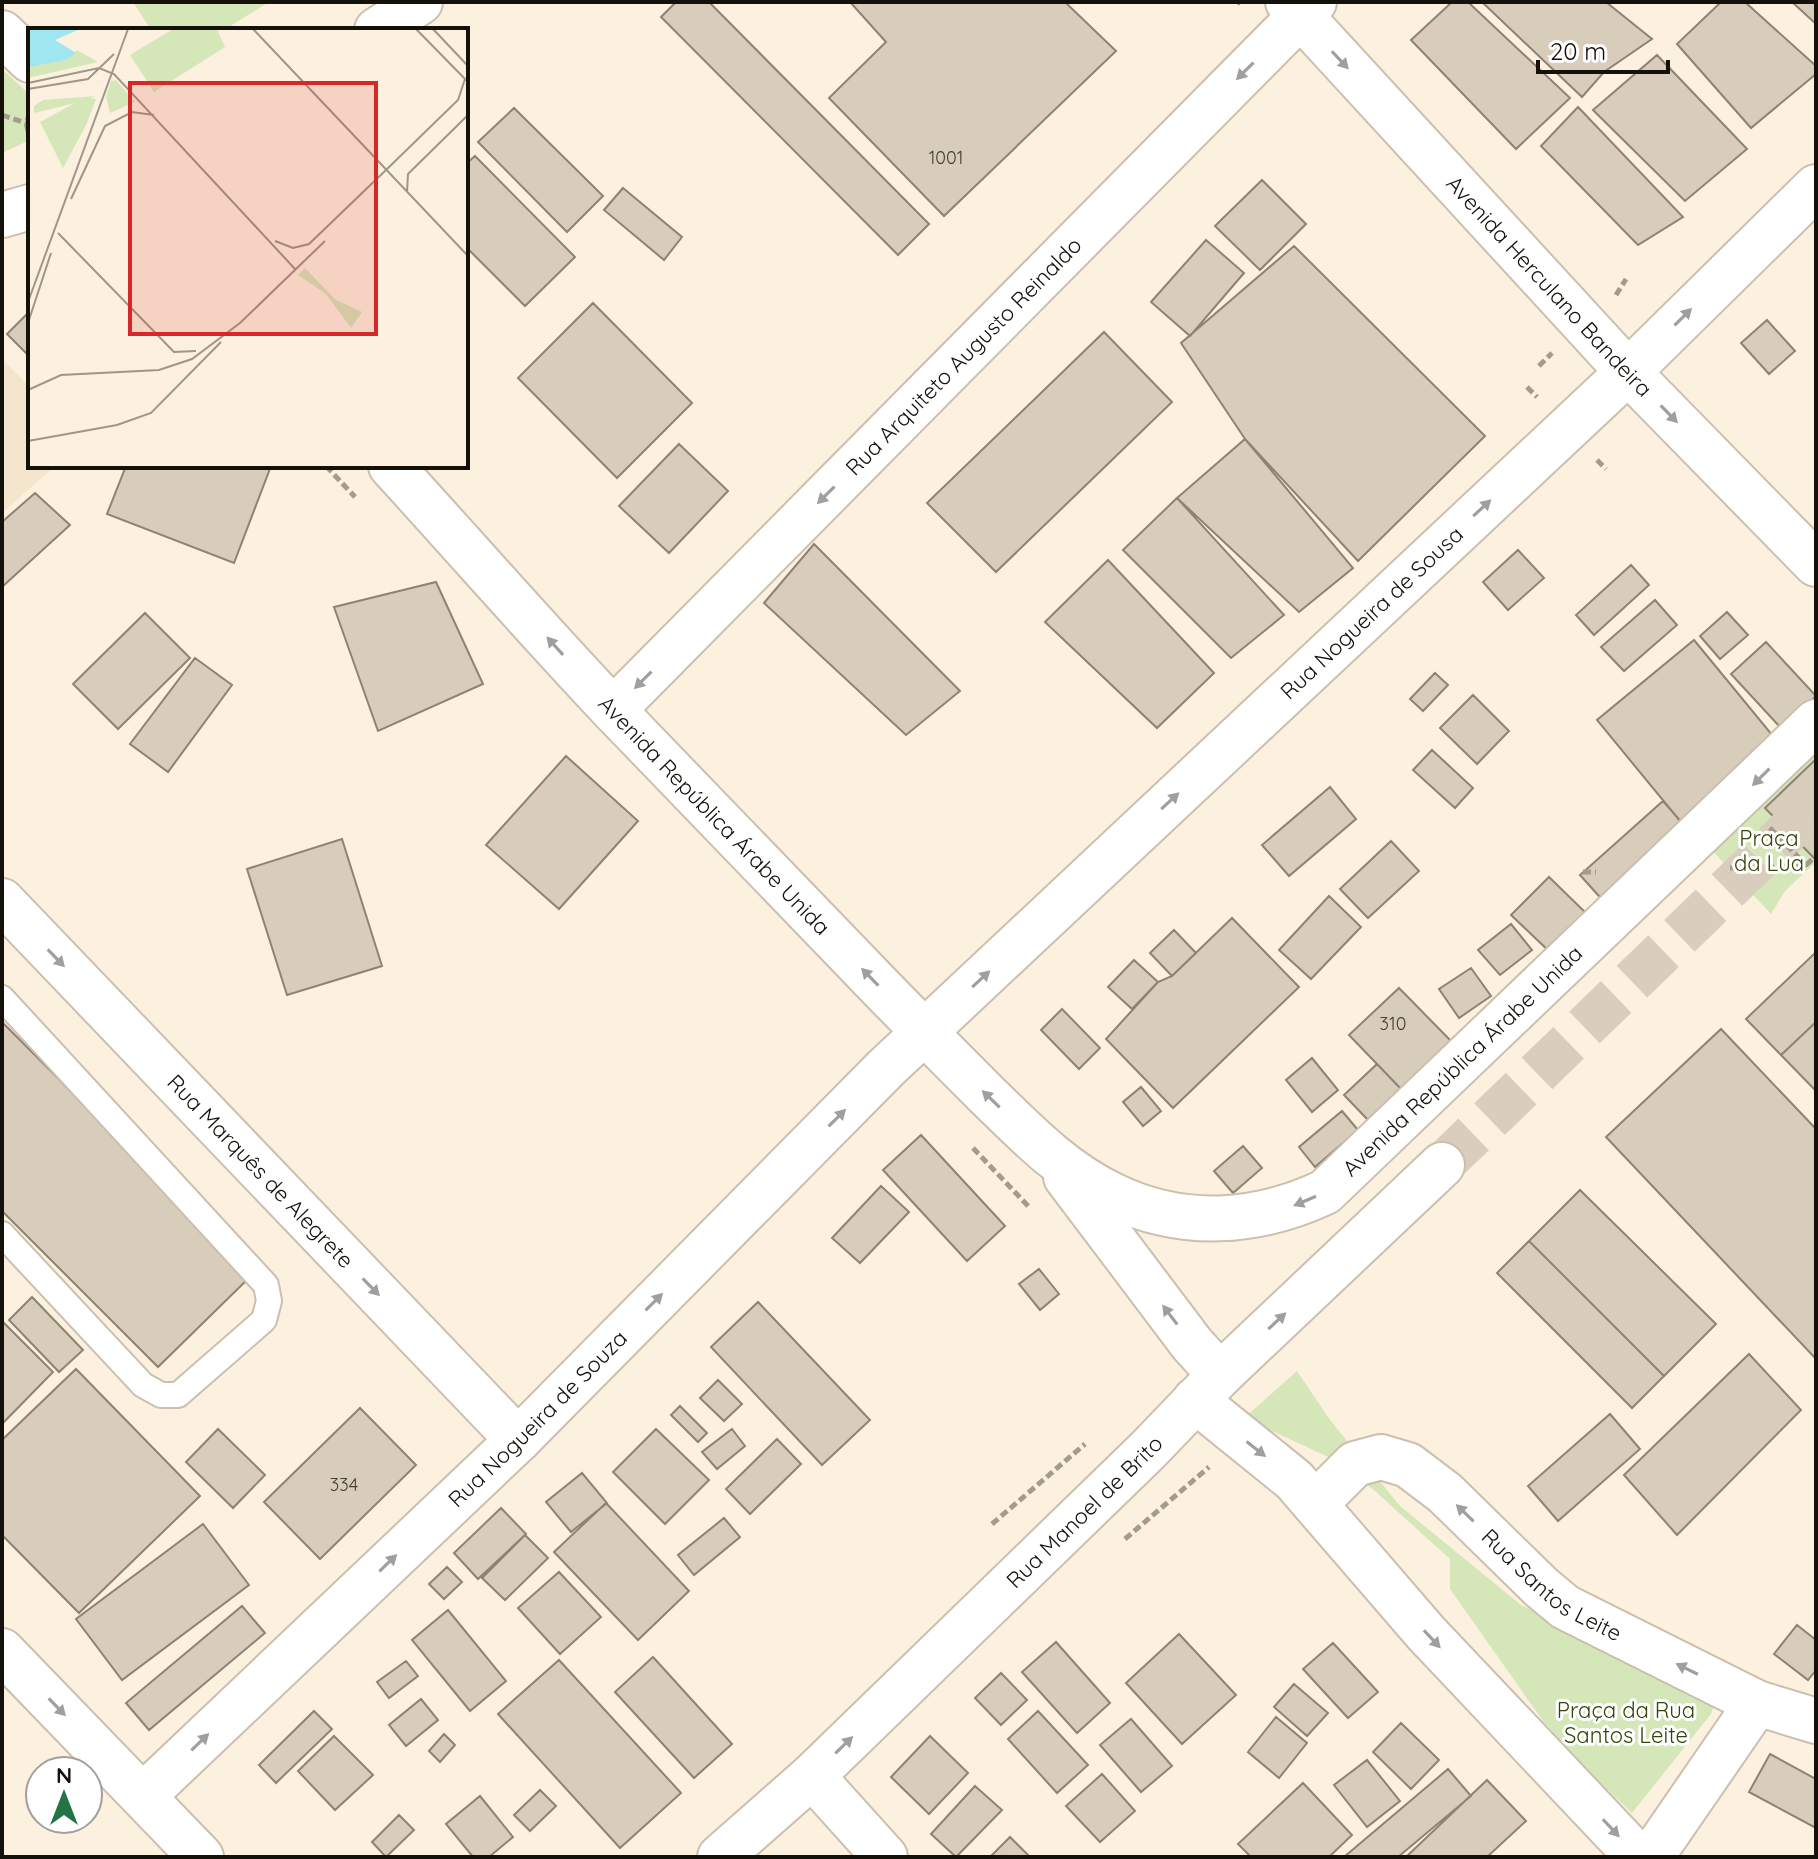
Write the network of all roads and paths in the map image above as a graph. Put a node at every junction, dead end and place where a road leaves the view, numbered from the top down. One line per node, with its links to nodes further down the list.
1 (420, 2): 3 (street)
2 (1300, 6): 17 (street, Avenida Herculano Bandeira, one-way to 17); 22 (street, Rua Arquiteto Augusto Reinaldo, one-way to 22)
3 (380, 28)
4 (2, 33): 5 (street)
5 (28, 58)
6 (2, 115): 8 (path)
7 (28, 118): 8 (path)
8 (26, 123): 9 (path)
9 (28, 131)
10 (1816, 187): 17 (street, Rua Nogueira de Sousa, one-way to 10)
11 (28, 208): 12 (street)
12 (2, 215)
13 (1626, 279): 14 (path)
14 (1616, 296)
15 (1553, 352): 16 (path)
16 (1539, 366)
17 (1628, 372): 21 (street, Avenida Herculano Bandeira, one-way to 21); 28 (street, Rua Nogueira de Sousa, one-way to 17)
18 (328, 468): 20 (path)
19 (393, 468): 22 (street, Avenida República Árabe Unida, one-way to 19)
20 (359, 501)
21 (1816, 564)
22 (613, 710): 28 (street, Avenida República Árabe Unida, one-way to 22)
23 (1816, 722): 30 (street, Avenida República Árabe Unida, one-way to 30)
24 (1816, 856): 25 (path)
25 (1806, 865)
26 (2, 901): 36 (street, Rua Marquês de Alegrete, one-way to 36)
27 (2, 998): 33 (lane)
28 (924, 1033): 30 (street, Avenida República Árabe Unida, one-way to 28); 36 (street, Rua Nogueira de Souza, one-way to 28)
29 (971, 1146): 32 (path)
30 (1047, 1153): 34 (street, Avenida República Árabe Unida, one-way to 30)
31 (1442, 1165): 34 (street, Rua Manoel de Brito, one-way to 31)
32 (1036, 1215)
33 (2, 1234)
34 (1207, 1388): 38 (street, Avenida República Árabe Unida, one-way to 38); 44 (street, Rua Manoel de Brito, one-way to 34)
35 (1092, 1438): 39 (path)
36 (518, 1440): 45 (street, Rua Nogueira de Souza, one-way to 36)
37 (1214, 1463): 40 (path)
38 (1315, 1504): 42 (street, Rua Santos Leite, one-way to 38); 49 (street, Avenida República Árabe Unida, one-way to 49)
39 (992, 1524)
40 (1122, 1542)
41 (2, 1651): 45 (street, one-way to 45)
42 (1757, 1703): 43 (street, Rua Santos Leite); 50 (street)
43 (1816, 1721)
44 (812, 1776): 46 (street, Rua Manoel de Brito); 48 (street)
45 (143, 1796): 47 (street)
46 (722, 1856)
47 (201, 1857)
48 (885, 1857)
49 (1638, 1857)
50 (1651, 1857)

